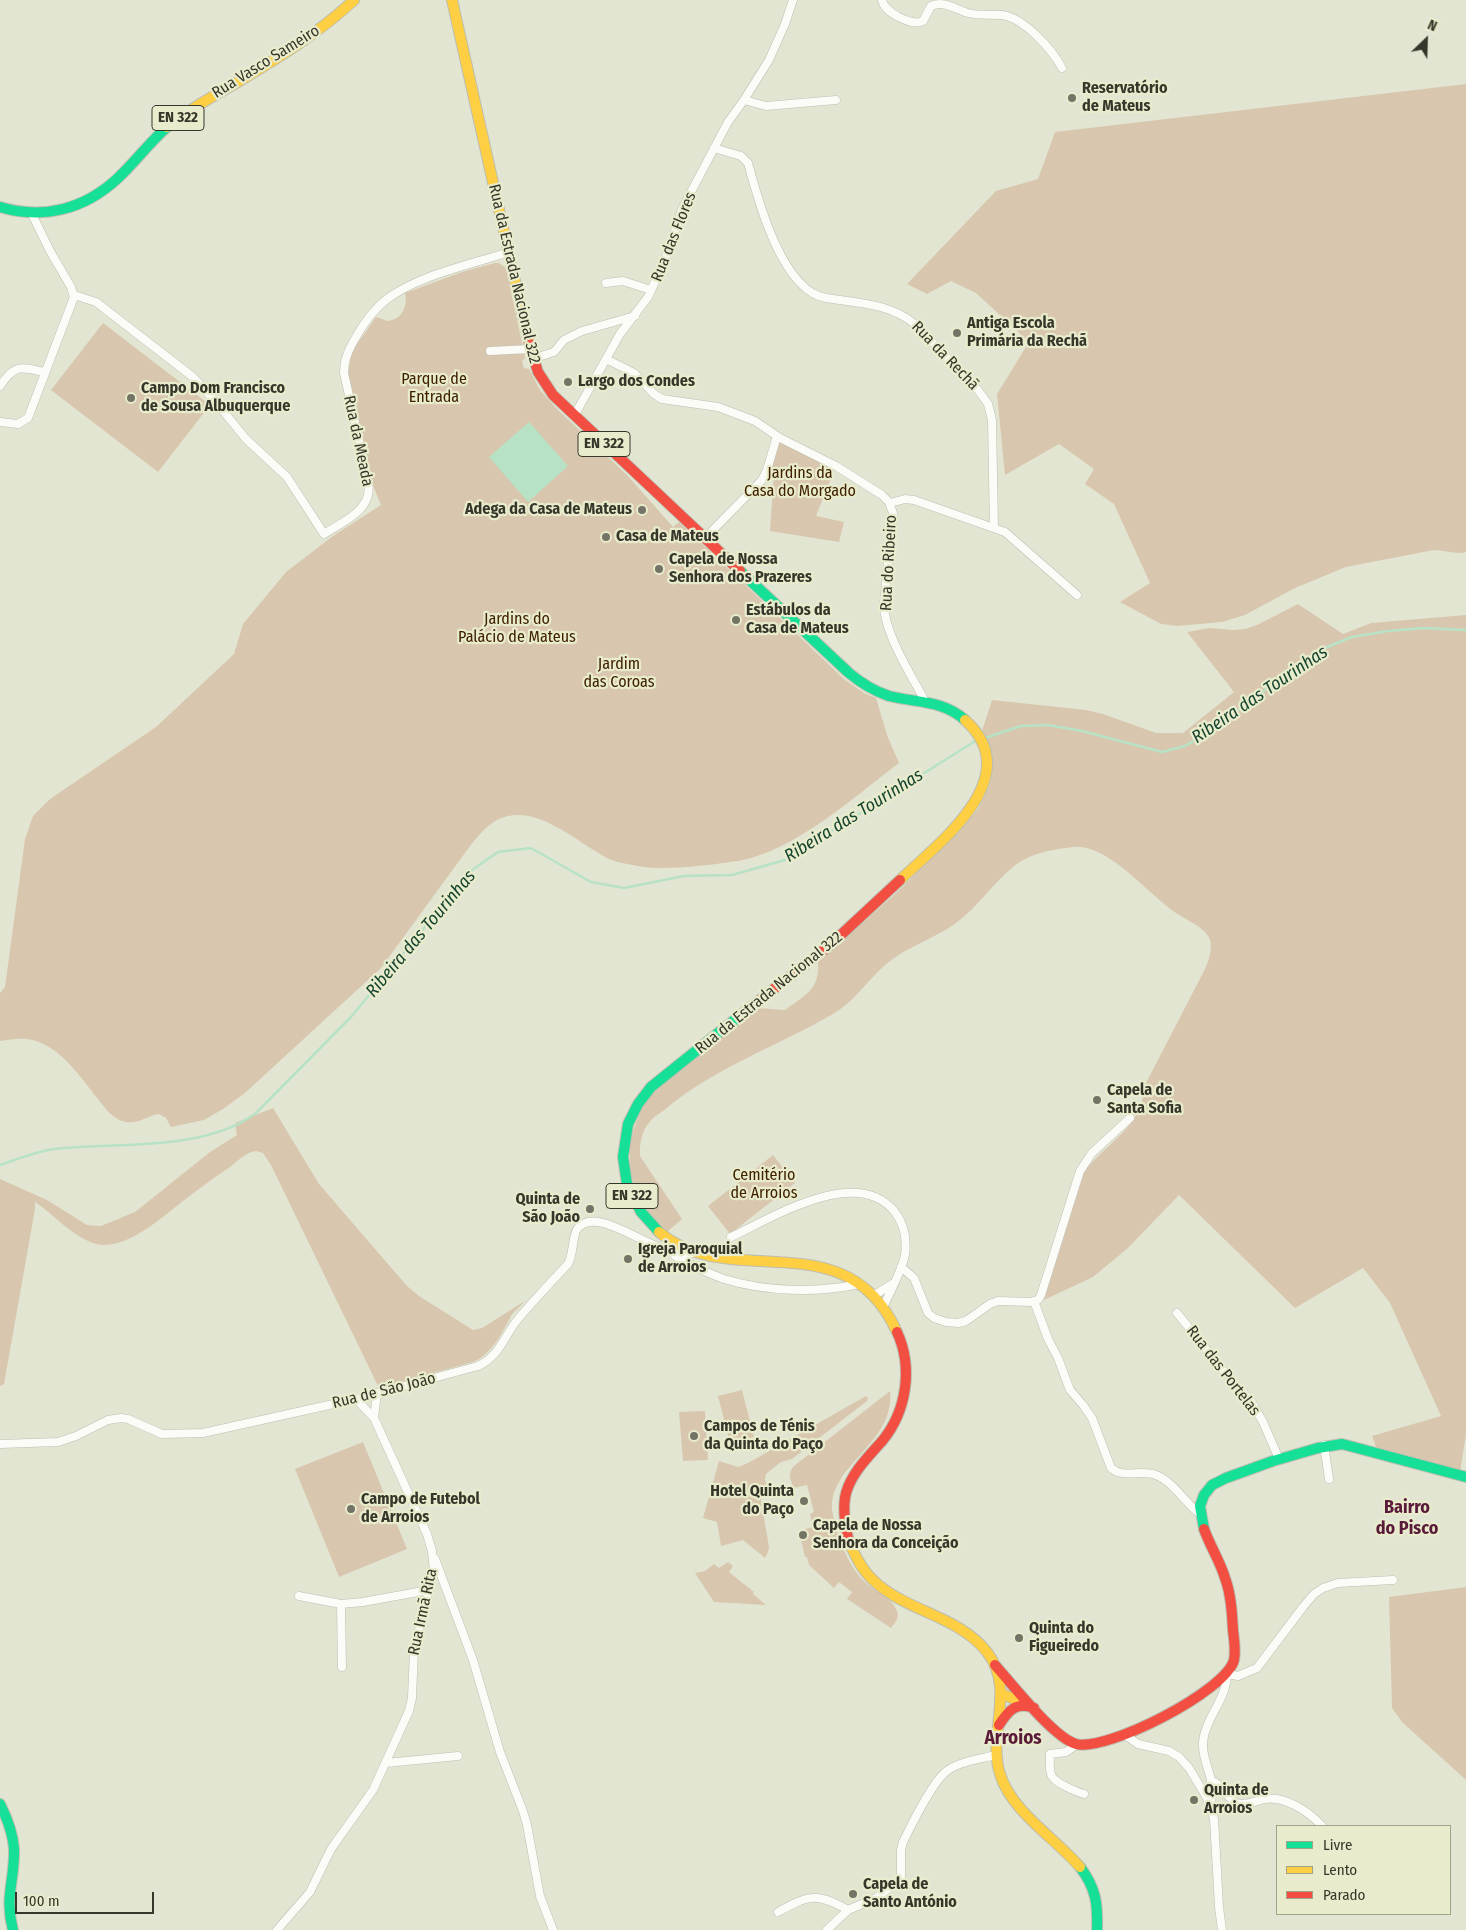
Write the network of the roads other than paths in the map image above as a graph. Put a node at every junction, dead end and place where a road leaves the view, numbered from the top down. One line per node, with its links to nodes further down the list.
1 (354, 0): 10 (main road, Rua Vasco Sameiro / EN 322)
2 (452, 0): 11 (main road, Rua da Estrada Nacional 322 / EN 322)
3 (793, 0): 6 (street, Rua das Flores)
4 (882, 0): 5 (street)
5 (1062, 68)
6 (744, 100): 7 (street); 8 (street, Rua das Flores)
7 (836, 100)
8 (714, 148): 13 (street, Rua das Flores); 25 (street, Rua da Rechã)
9 (0, 207): 10 (main road, Rua Vasco Sameiro / EN 322)
10 (32, 214): 14 (street)
11 (509, 252): 14 (street, Rua da Meada); 17 (main road, Rua da Estrada Nacional 322 / EN 322)
12 (606, 283): 13 (street)
13 (651, 290): 15 (street, Rua das Flores)
14 (74, 295): 19 (street)
15 (634, 316): 17 (street); 18 (street, Rua das Flores)
16 (490, 351): 17 (street)
17 (531, 354): 21 (main road, Rua da Estrada Nacional 322 / EN 322)
18 (606, 358): 21 (street, Rua das Flores); 23 (street, Rua do Ribeiro)
19 (44, 372): 20 (street); 22 (street)
20 (0, 386)
21 (574, 416): 26 (main road, Rua da Estrada Nacional 322 / EN 322)
22 (0, 422)
23 (777, 436): 24 (street, Rua do Ribeiro); 26 (street)
24 (890, 503): 25 (street); 28 (street, Rua do Ribeiro)
25 (994, 528): 27 (street)
26 (705, 538): 28 (main road, Rua da Estrada Nacional 322 / EN 322)
27 (1077, 595)
28 (925, 701): 32 (main road, Rua da Estrada Nacional 322 / EN 322)
29 (1130, 1118): 37 (street)
30 (731, 1237): 33 (street)
31 (667, 1251): 32 (street, Rua de São João); 35 (street); 40 (street, Rua de São João)
32 (693, 1253): 35 (main road, Rua da Estrada Nacional 322 / EN 322)
33 (901, 1267): 34 (street); 37 (street)
34 (894, 1283): 36 (street); 38 (street)
35 (859, 1284): 36 (main road, Rua da Estrada Nacional 322 / EN 322)
36 (873, 1296): 38 (main road, Rua da Estrada Nacional 322 / EN 322)
37 (1034, 1301): 48 (street)
38 (884, 1308): 54 (main road, Rua da Estrada Nacional 322 / EN 322)
39 (1177, 1313): 45 (street, Rua das Portelas)
40 (377, 1393): 41 (street, Rua de São João); 42 (street)
41 (356, 1399): 42 (street); 43 (street, Rua de São João)
42 (374, 1418): 49 (street, Rua Irmã Rita)
43 (0, 1444)
44 (1324, 1446): 45 (main road); 46 (main road); 47 (street)
45 (1279, 1459): 48 (main road)
46 (1466, 1478)
47 (1329, 1479)
48 (1200, 1514): 56 (main road)
49 (432, 1552): 51 (street, Rua Irmã Rita); 75 (street)
50 (1392, 1580): 56 (street)
51 (429, 1590): 53 (street); 65 (street, Rua Irmã Rita)
52 (299, 1596): 53 (street)
53 (341, 1604): 55 (street)
54 (995, 1665): 57 (main road, Rua da Estrada Nacional 322 / EN 322); 58 (main road)
55 (342, 1667)
56 (1227, 1674): 61 (main road); 66 (street)
57 (1002, 1694): 58 (main road); 59 (main road); 60 (main road, Rua da Estrada Nacional 322 / EN 322)
58 (1024, 1696): 59 (main road)
59 (1035, 1709): 60 (main road); 62 (main road)
60 (999, 1725): 63 (main road, Rua da Estrada Nacional 322 / EN 322)
61 (1125, 1735): 62 (main road); 68 (street)
62 (1076, 1744): 67 (street)
63 (996, 1754): 71 (street); 77 (main road, Rua da Estrada Nacional 322 / EN 322)
64 (458, 1756): 65 (street)
65 (386, 1763): 74 (street, Rua Irmã Rita)
66 (1211, 1781): 68 (street); 70 (street)
67 (1084, 1794)
68 (1210, 1803): 78 (street)
69 (0, 1804): 73 (main road)
70 (1321, 1825)
71 (848, 1910): 72 (street); 76 (street)
72 (778, 1912)
73 (13, 1930)
74 (277, 1930)
75 (553, 1930)
76 (827, 1930)
77 (1097, 1930)
78 (1222, 1930)

